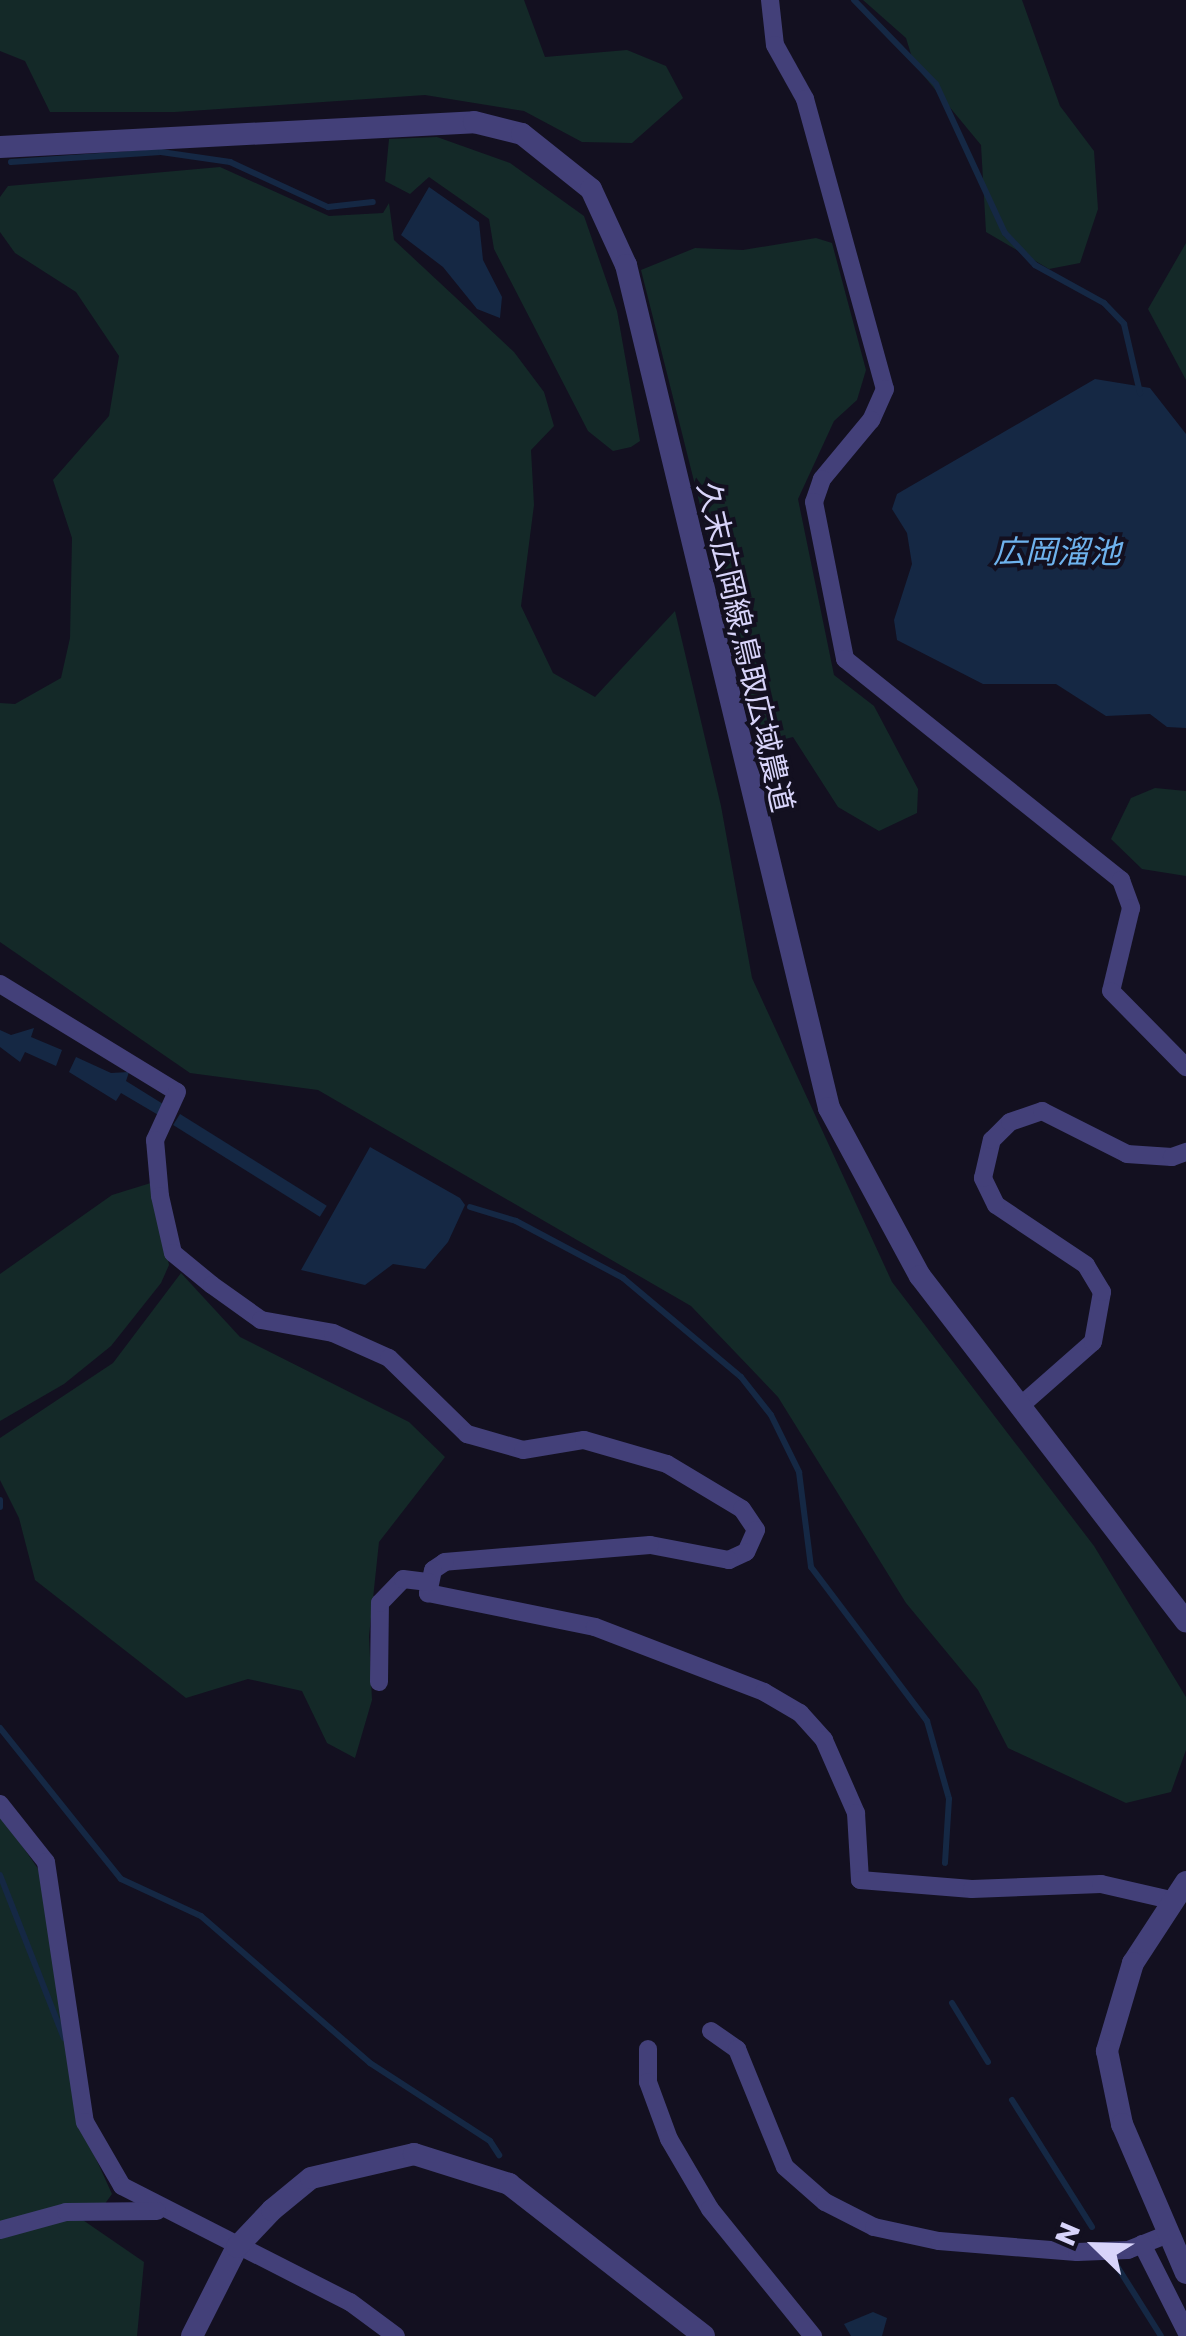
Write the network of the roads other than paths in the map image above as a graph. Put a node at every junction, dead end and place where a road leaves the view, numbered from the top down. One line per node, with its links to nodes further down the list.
1 (770, 0): 4 (street)
2 (0, 147): 6 (street, 久末広岡線;鳥取広域農道)
3 (0, 984): 7 (street)
4 (1186, 1066)
5 (1186, 1152): 6 (street)
6 (1019, 1407): 8 (street, 久末広岡線;鳥取広域農道)
7 (429, 1582): 9 (street); 11 (street)
8 (1186, 1622)
9 (380, 1682)
10 (0, 1804): 14 (street)
11 (1180, 1891): 16 (street)
12 (711, 2031): 17 (street)
13 (648, 2049): 24 (street)
14 (162, 2210): 15 (street); 18 (street)
15 (0, 2230)
16 (1166, 2235): 17 (street); 19 (street)
17 (1142, 2244): 20 (street)
18 (237, 2248): 21 (street); 22 (street); 23 (street)
19 (1186, 2273)
20 (1186, 2330)
21 (192, 2336)
22 (396, 2336)
23 (704, 2336)
24 (812, 2336)

